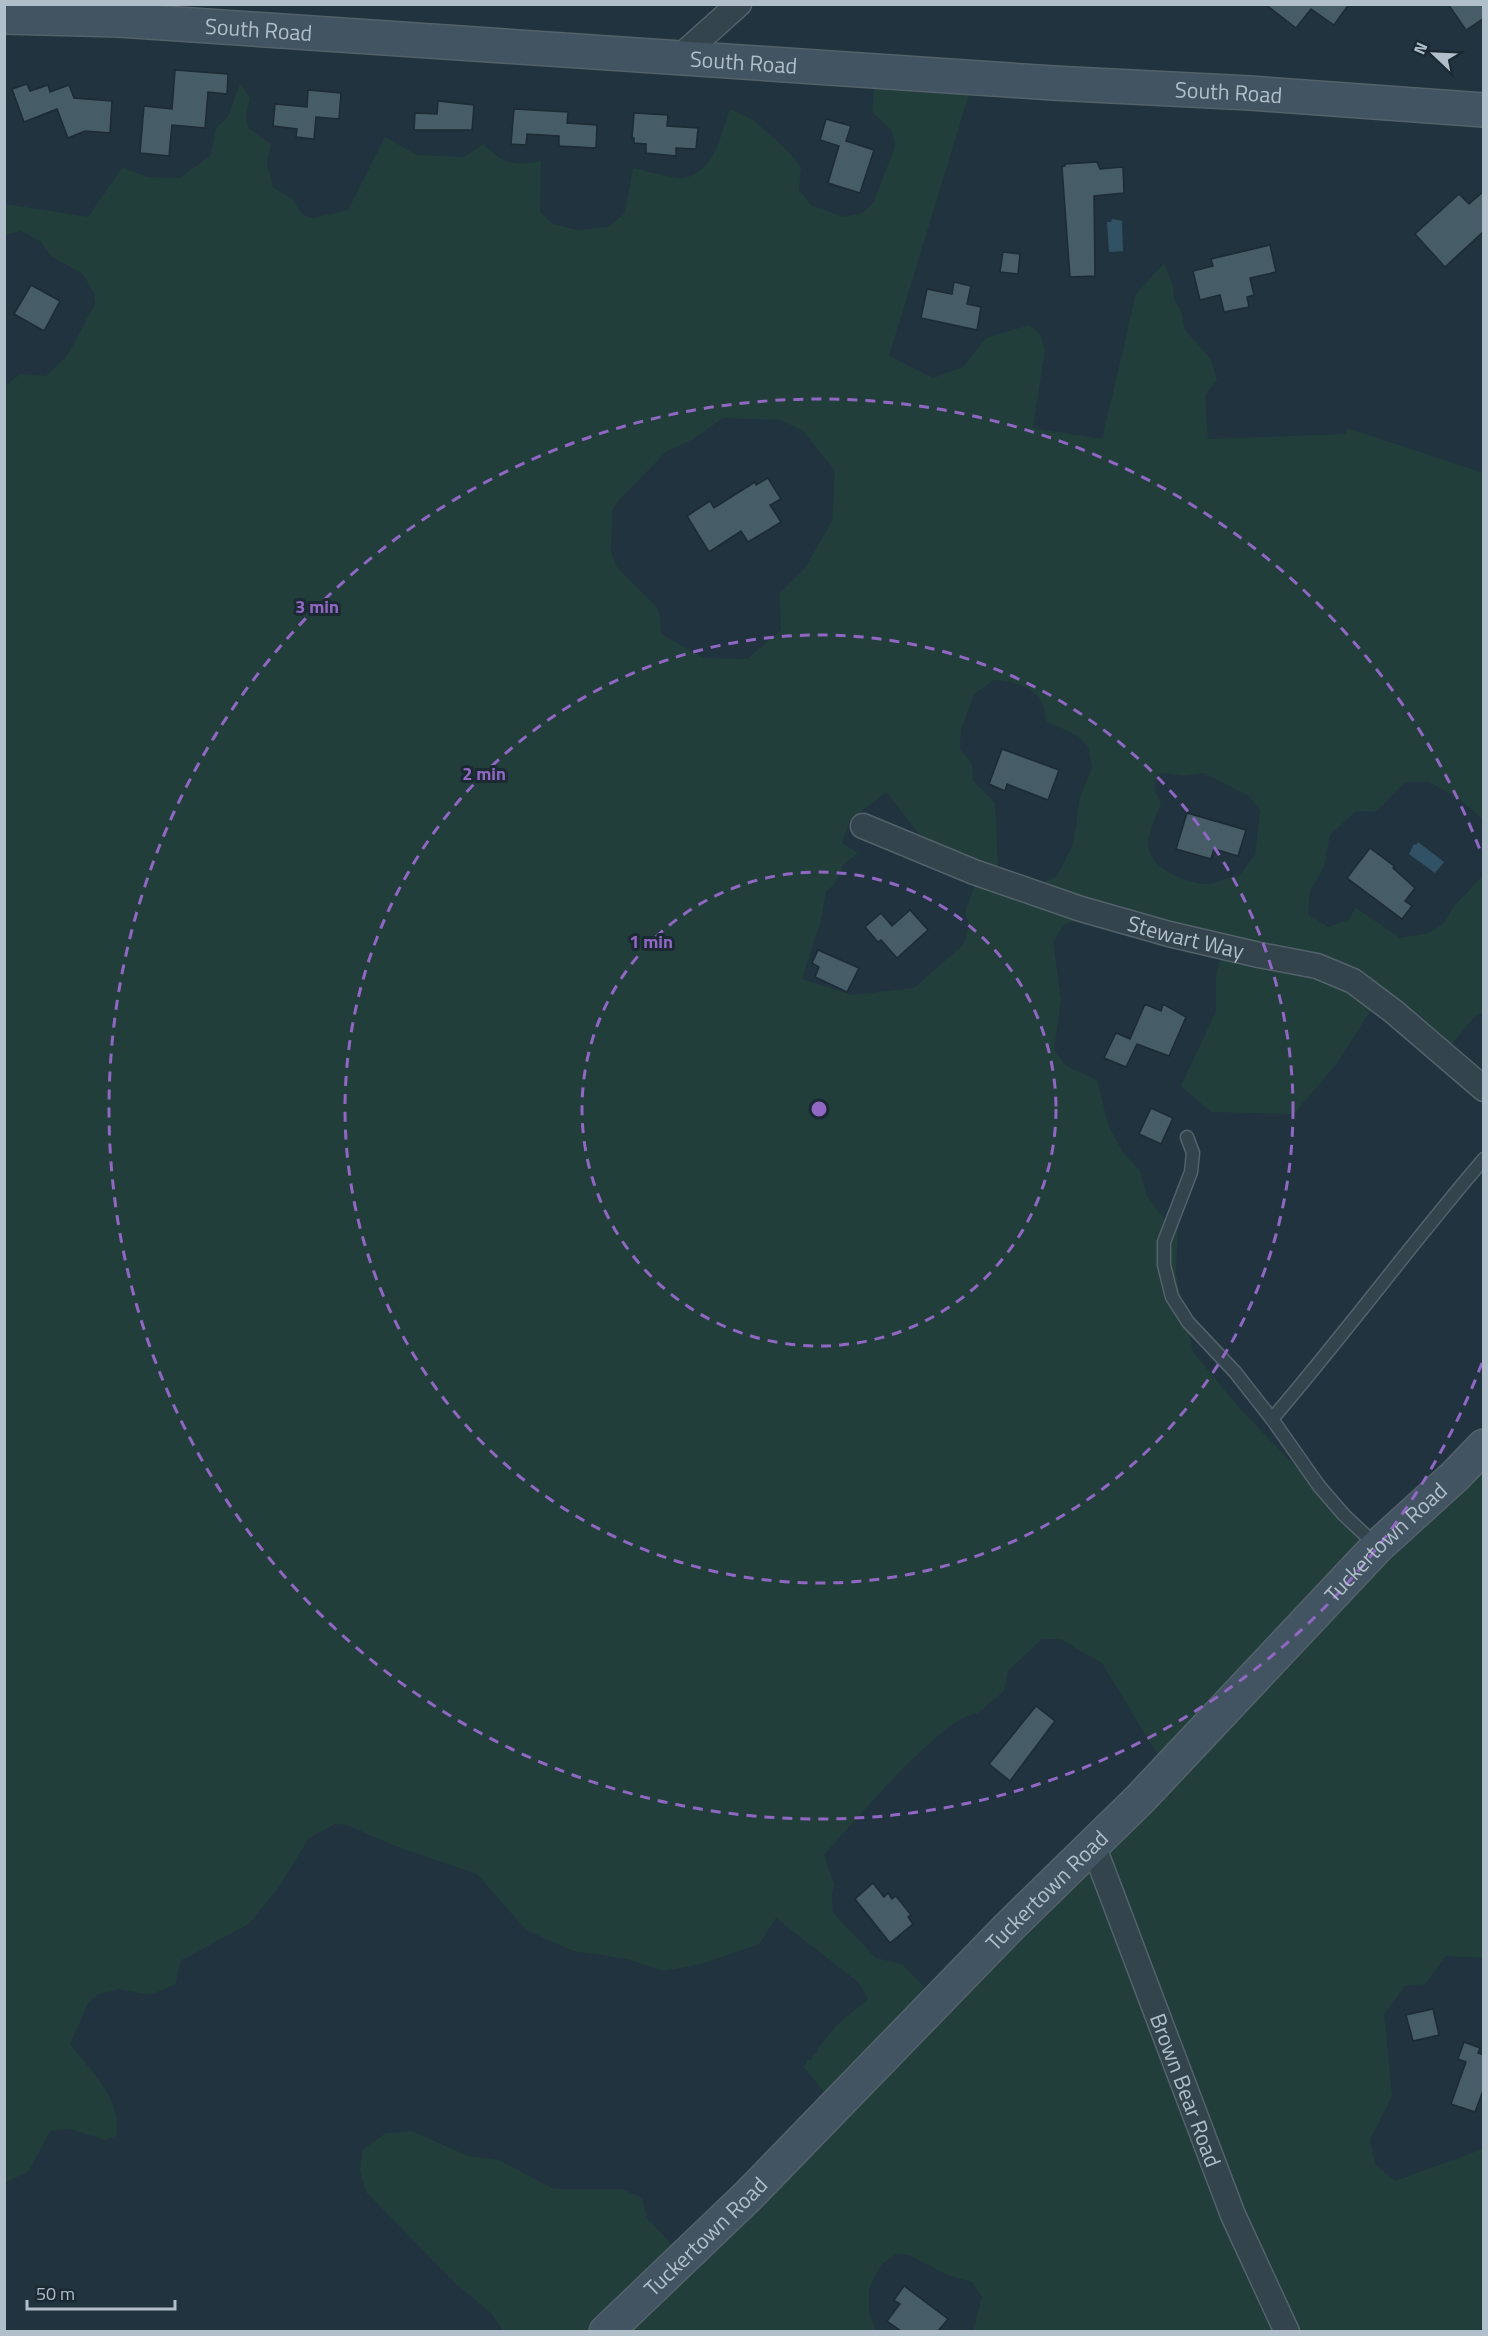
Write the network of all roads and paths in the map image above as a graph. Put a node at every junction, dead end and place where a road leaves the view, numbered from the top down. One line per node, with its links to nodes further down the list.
1 (739, 4): 3 (street)
2 (24, 13): 3 (street, South Road)
3 (681, 56): 4 (street, South Road)
4 (1484, 110)
5 (863, 826): 6 (street, Stewart Way)
6 (1484, 1089)
7 (1187, 1137): 9 (lane)
8 (1484, 1159): 9 (lane)
9 (1272, 1419): 11 (lane)
10 (1484, 1446): 11 (street, Tuckertown Road)
11 (1378, 1546): 12 (street, Tuckertown Road)
12 (1093, 1845): 13 (street, Tuckertown Road); 14 (street, Brown Bear Road)
13 (606, 2331)
14 (1287, 2331)

